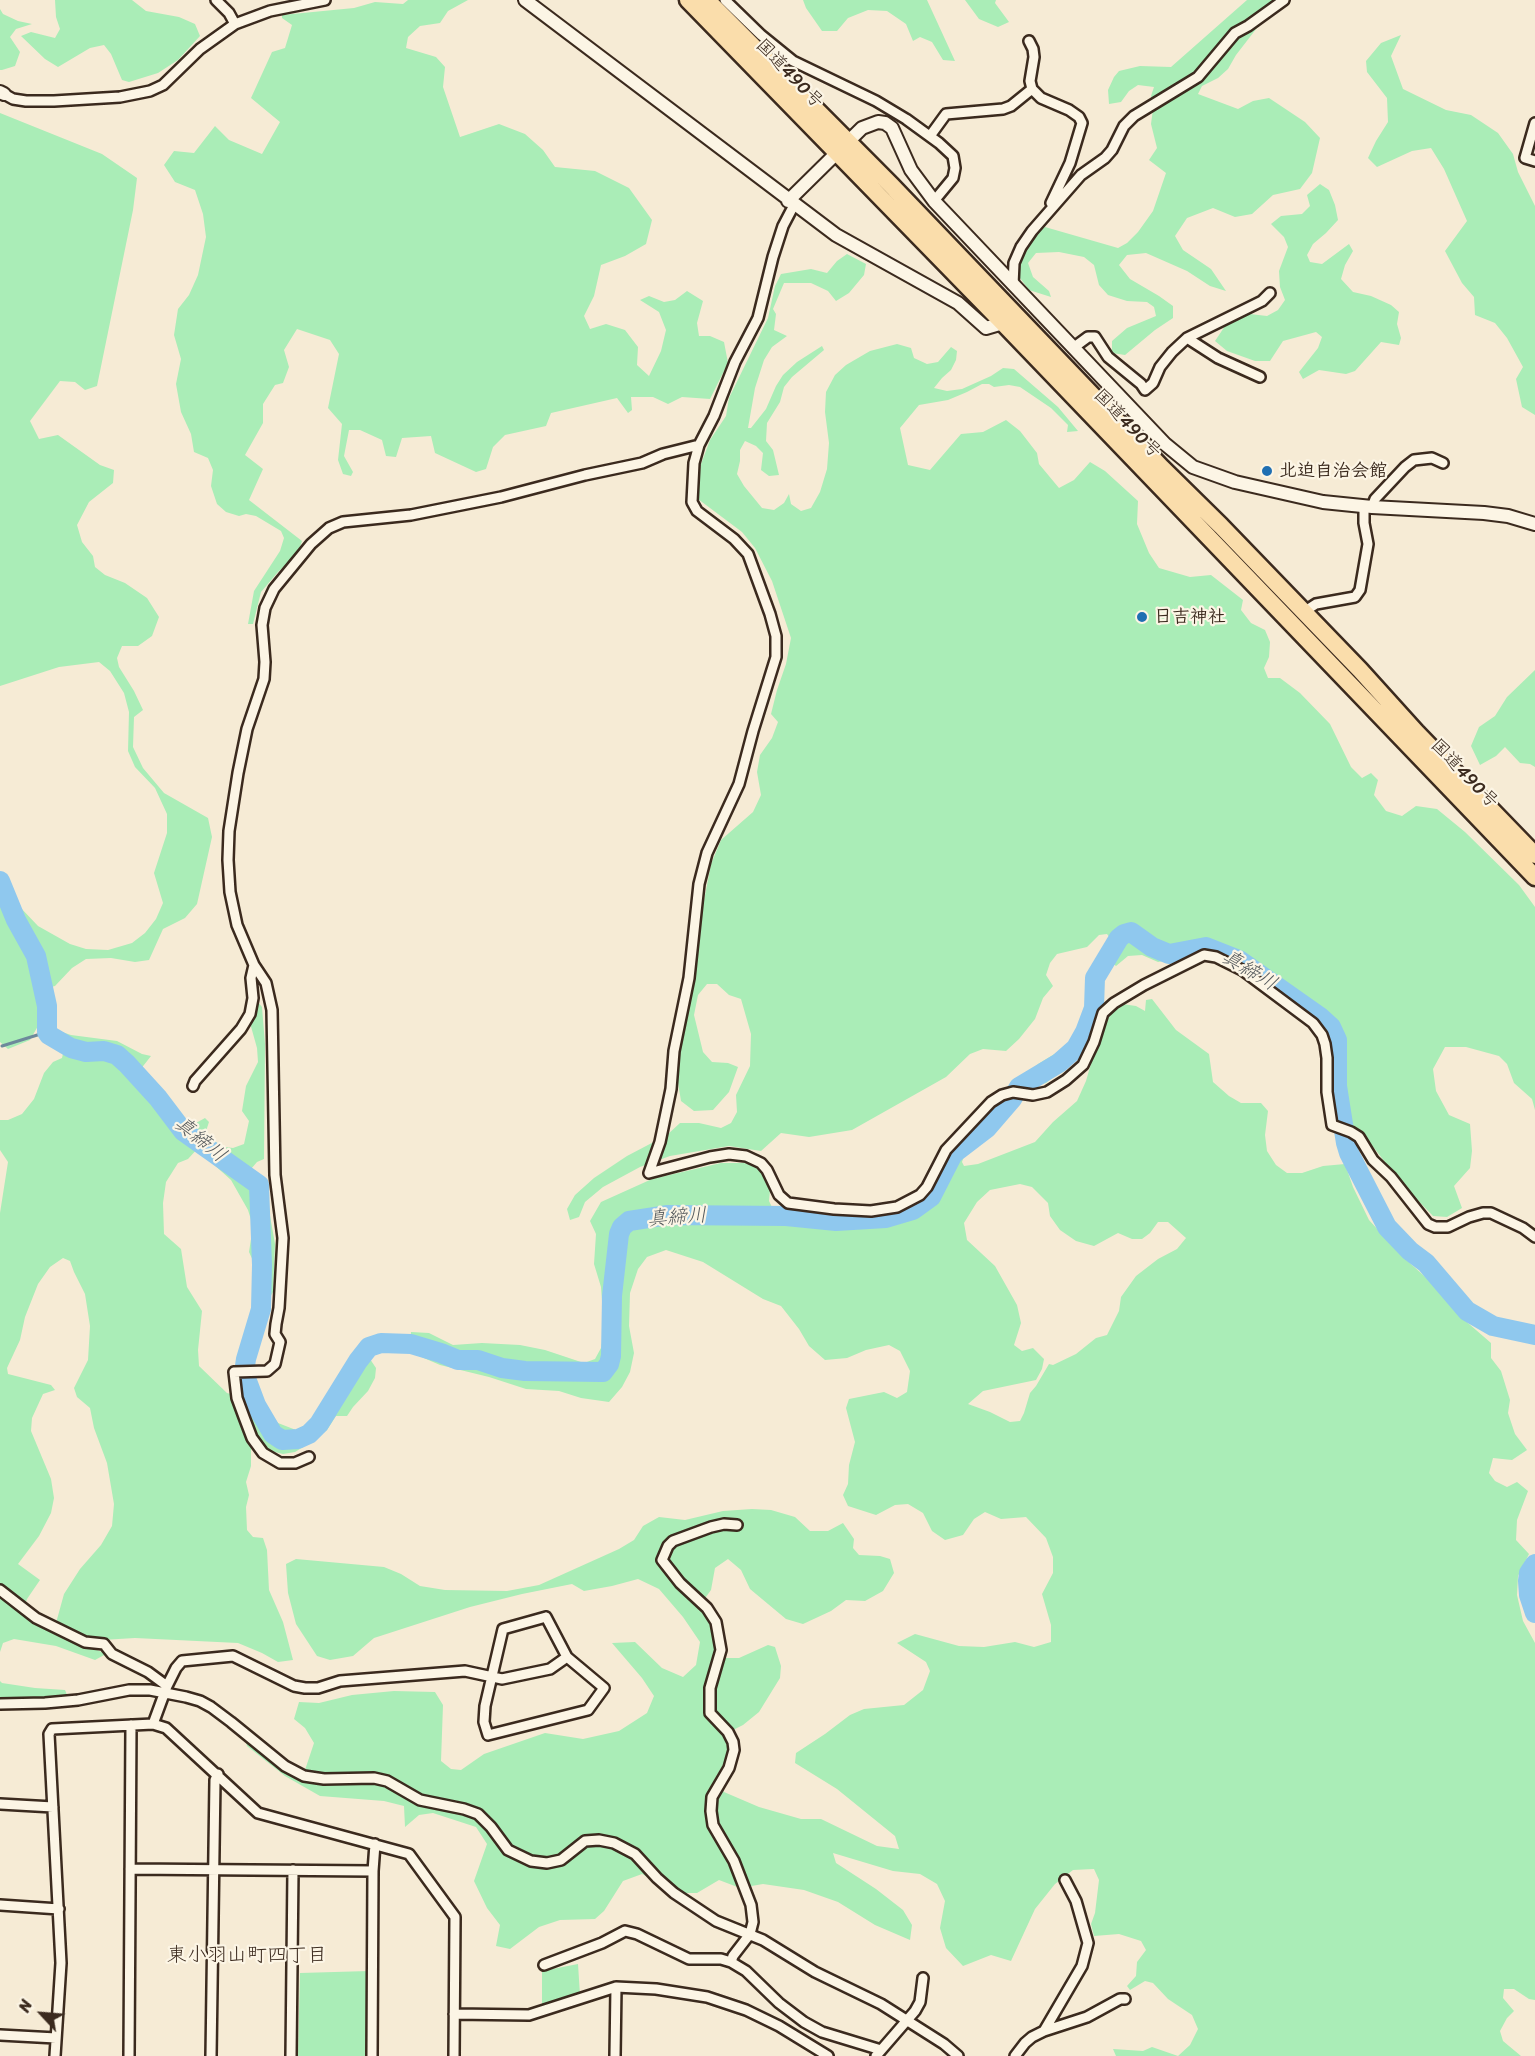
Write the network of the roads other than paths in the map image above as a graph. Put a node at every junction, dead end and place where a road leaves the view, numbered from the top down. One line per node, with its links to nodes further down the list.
1 (216, 0): 8 (street)
2 (325, 0): 8 (street)
3 (525, 0): 17 (street)
4 (688, 0): 14 (highway, 国道490号)
5 (707, 0): 14 (highway, 国道490号)
6 (725, 0): 13 (street)
7 (1284, 0): 18 (street)
8 (235, 24): 11 (street)
9 (1029, 41): 10 (street)
10 (1032, 89): 13 (street); 18 (street)
11 (2, 93)
12 (1535, 123): 15 (street)
13 (930, 136): 16 (street)
14 (842, 146): 16 (street); 17 (street); 21 (highway, 国道490号); 29 (highway, 国道490号)
15 (1535, 161)
16 (934, 201): 19 (street)
17 (791, 203): 21 (street); 25 (street)
18 (1048, 210): 19 (street)
19 (1012, 285): 23 (street)
20 (1270, 293): 22 (street)
21 (1003, 323): 29 (highway, 国道490号)
22 (1187, 338): 23 (street); 24 (street)
23 (1073, 348): 27 (street)
24 (1260, 377)
25 (699, 445): 32 (street); 34 (street)
26 (1443, 463): 27 (street)
27 (1368, 507): 28 (street); 29 (street)
28 (1535, 524)
29 (1297, 617): 30 (highway, 国道490号); 31 (highway, 国道490号)
30 (1535, 855)
31 (1535, 877)
32 (254, 965): 33 (street); 35 (street)
33 (193, 1086)
34 (1535, 1237)
35 (309, 1457)
36 (737, 1525): 55 (street)
37 (0, 1590): 40 (street)
38 (567, 1657): 39 (street); 39 (street); 39 (street)
39 (493, 1677): 40 (street)
40 (166, 1690): 41 (street); 42 (street); 55 (street)
41 (0, 1704)
42 (153, 1724): 43 (street); 44 (street)
43 (131, 1725): 46 (street); 48 (street)
44 (218, 1774): 47 (street); 49 (street)
45 (0, 1804): 46 (street)
46 (53, 1807): 54 (street)
47 (375, 1844): 51 (street); 61 (street)
48 (130, 1869): 49 (street); 68 (street)
49 (214, 1870): 50 (street); 69 (street)
50 (293, 1870): 51 (street); 70 (street)
51 (373, 1871): 71 (street)
52 (1065, 1880): 63 (street)
53 (0, 1905): 54 (street)
54 (60, 1909): 65 (street)
55 (750, 1934): 56 (street); 62 (street)
56 (731, 1962): 57 (street); 66 (street)
57 (544, 1965)
58 (923, 1978): 62 (street)
59 (616, 1988): 61 (street); 73 (street); 74 (street)
60 (1125, 1999): 63 (street)
61 (454, 2014): 72 (street)
62 (908, 2021): 66 (street); 75 (street)
63 (1044, 2031): 76 (street)
64 (0, 2035): 65 (street)
65 (56, 2038): 67 (street)
66 (879, 2053)
67 (55, 2056)
68 (129, 2056)
69 (211, 2056)
70 (291, 2056)
71 (372, 2056)
72 (454, 2056)
73 (615, 2056)
74 (828, 2056)
75 (958, 2056)
76 (1015, 2056)

